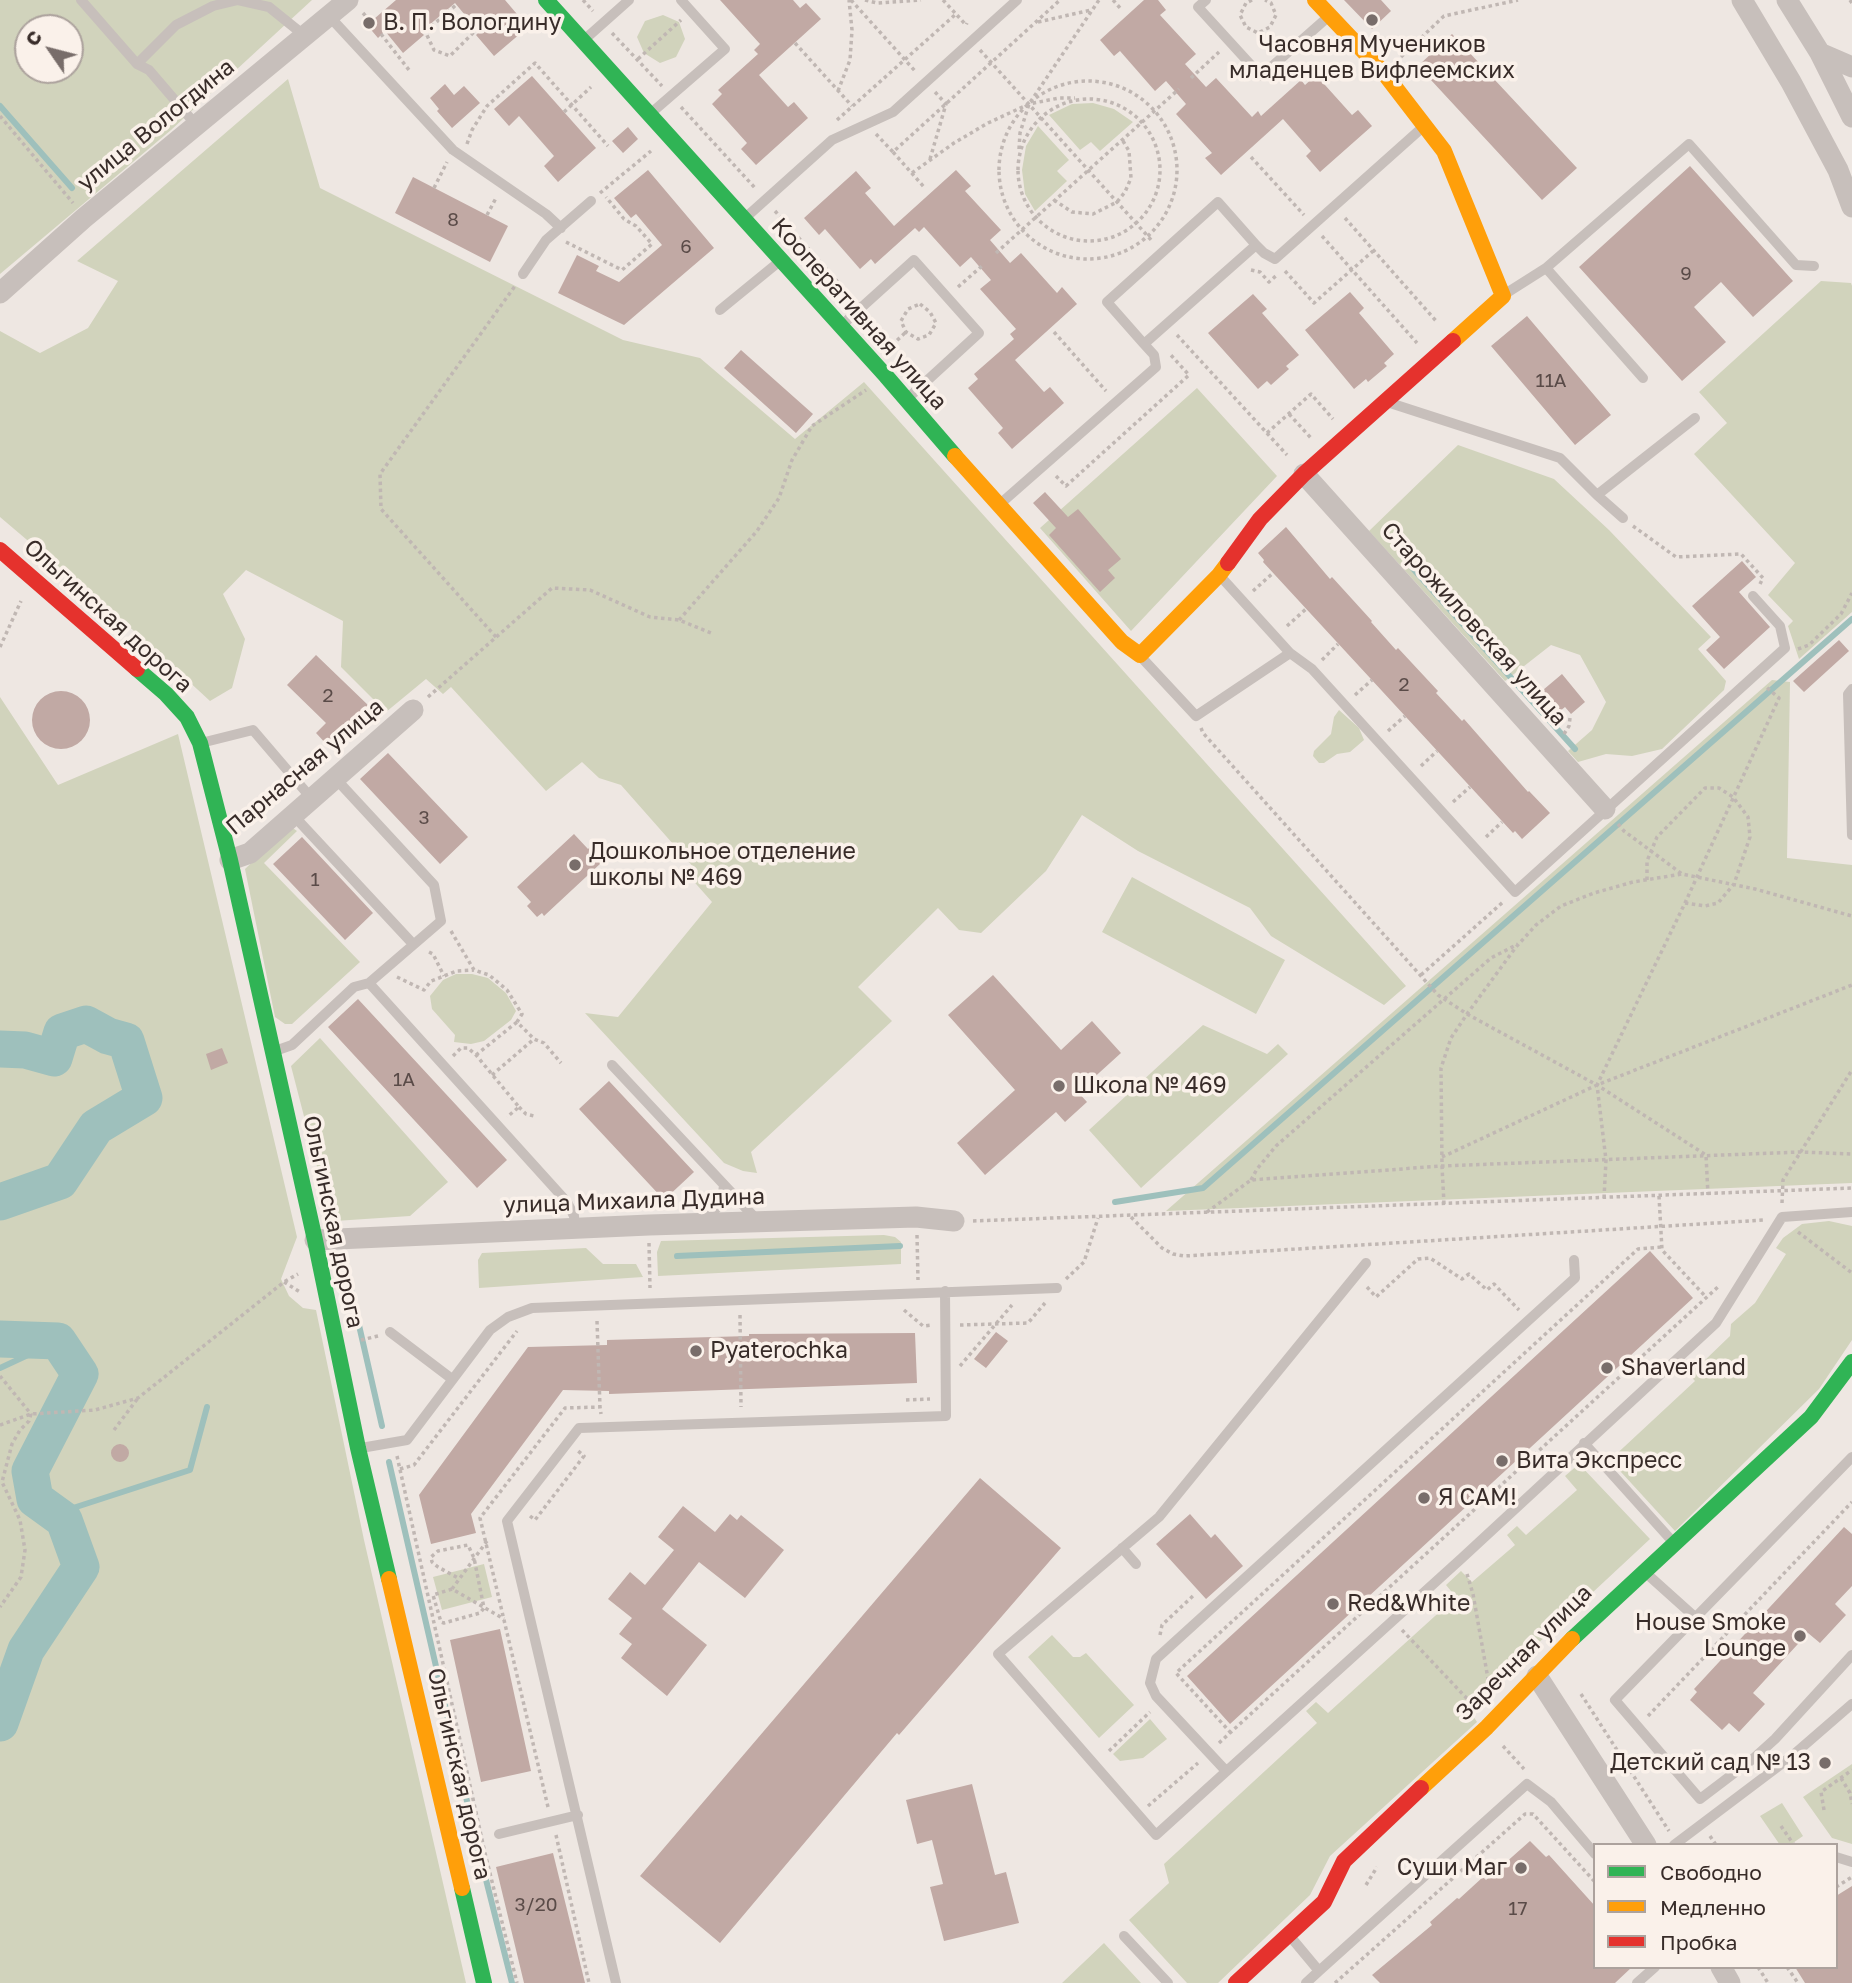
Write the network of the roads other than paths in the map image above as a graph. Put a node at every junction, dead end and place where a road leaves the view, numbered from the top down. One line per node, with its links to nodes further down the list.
1 (81, 0): 16 (lane)
2 (546, 0): 14 (street, Кооперативная улица)
3 (629, 0): 14 (lane)
4 (681, 0): 18 (lane)
5 (1017, 0): 24 (lane)
6 (1206, 0): 12 (lane)
7 (1315, 0): 12 (street)
8 (1742, 0): 23 (street)
9 (1787, 0): 15 (street)
10 (355, 6): 11 (street, улица Вологдина)
11 (329, 16): 13 (street, улица Вологдина); 25 (lane)
12 (1330, 16): 21 (street)
13 (305, 36): 16 (lane); 20 (street, улица Вологдина)
14 (582, 41): 18 (street, Кооперативная улица)
15 (1820, 53): 17 (street); 19 (street)
16 (137, 64): 20 (lane)
17 (1852, 67)
18 (649, 116): 24 (street, Кооперативная улица)
19 (1852, 117)
20 (197, 125): 31 (street, улица Вологдина)
21 (1425, 126): 26 (lane); 32 (street)
22 (591, 201): 25 (lane)
23 (1852, 207)
24 (744, 219): 27 (street, Кооперативная улица)
25 (556, 231): 30 (lane)
26 (1256, 244): 35 (lane); 35 (lane)
27 (780, 261): 33 (lane); 34 (street, Кооперативная улица)
28 (1814, 266): 29 (lane)
29 (1546, 268): 32 (lane); 36 (lane)
30 (523, 274)
31 (0, 293)
32 (1503, 296): 38 (street)
33 (720, 310)
34 (840, 327): 37 (street, Кооперативная улица); 37 (lane)
35 (1144, 344): 42 (lane)
36 (1643, 378)
37 (906, 400): 42 (street, Кооперативная улица)
38 (1387, 402): 40 (street); 41 (lane)
39 (1695, 418): 41 (lane)
40 (1297, 466): 45 (street); 54 (street, Старожиловская улица)
41 (1597, 495): 43 (lane)
42 (998, 506): 48 (street, Кооперативная улица)
43 (1623, 518)
44 (0, 550): 51 (street, Ольгинская дорога)
45 (1219, 575): 47 (lane); 48 (street)
46 (1754, 596): 54 (lane)
47 (1290, 653): 48 (lane); 54 (lane)
48 (1140, 655)
49 (1852, 689): 56 (lane)
50 (413, 710): 52 (street, Парнасная улица)
51 (200, 743): 53 (lane); 57 (street, Ольгинская дорога)
52 (335, 778): 53 (street, Парнасная улица); 58 (lane)
53 (312, 799): 55 (street, Парнасная улица)
54 (1605, 809)
55 (293, 815): 57 (street, Парнасная улица); 58 (lane)
56 (1852, 835)
57 (230, 860): 60 (street, Ольгинская дорога)
58 (415, 943): 59 (lane)
59 (369, 983): 60 (lane); 67 (lane)
60 (272, 1052): 68 (street, Ольгинская дорога)
61 (612, 1065): 62 (lane)
62 (724, 1185): 65 (lane); 66 (lane)
63 (1852, 1212): 76 (lane)
64 (954, 1221): 65 (street, улица Михаила Дудина)
65 (760, 1223): 66 (street, улица Михаила Дудина)
66 (702, 1224): 67 (street, улица Михаила Дудина)
67 (575, 1227): 68 (street, улица Михаила Дудина)
68 (315, 1240): 77 (street, Ольгинская дорога)
69 (1574, 1259): 87 (lane)
70 (1366, 1263): 80 (lane)
71 (1057, 1288): 72 (lane)
72 (945, 1292): 75 (lane); 88 (lane)
73 (390, 1332): 75 (lane)
74 (1851, 1365): 79 (street, Заречная улица)
75 (452, 1379): 77 (lane)
76 (1584, 1443): 79 (lane); 87 (lane)
77 (358, 1448): 97 (street, Ольгинская дорога)
78 (1852, 1457): 83 (lane)
79 (1675, 1544): 82 (street, Заречная улица)
80 (1122, 1548): 81 (lane); 87 (lane)
81 (1136, 1564)
82 (1645, 1572): 83 (lane); 85 (street, Заречная улица)
83 (1696, 1618): 84 (lane)
84 (1850, 1662)
85 (1536, 1676): 90 (street); 94 (street, Заречная улица)
86 (1852, 1703): 91 (lane)
87 (1226, 1771)
88 (578, 1815): 89 (lane); 98 (lane)
89 (499, 1834)
90 (1645, 1843)
91 (1676, 1843)
92 (1593, 1852): 96 (lane)
93 (1124, 1936): 99 (lane)
94 (1289, 1936): 96 (lane); 100 (street, Заречная улица)
95 (1653, 1969): 102 (lane)
96 (1319, 1971): 101 (lane)
97 (484, 1983)
98 (616, 1983)
99 (1168, 1983)
100 (1236, 1983)
101 (1306, 1983)
102 (1637, 1983)

